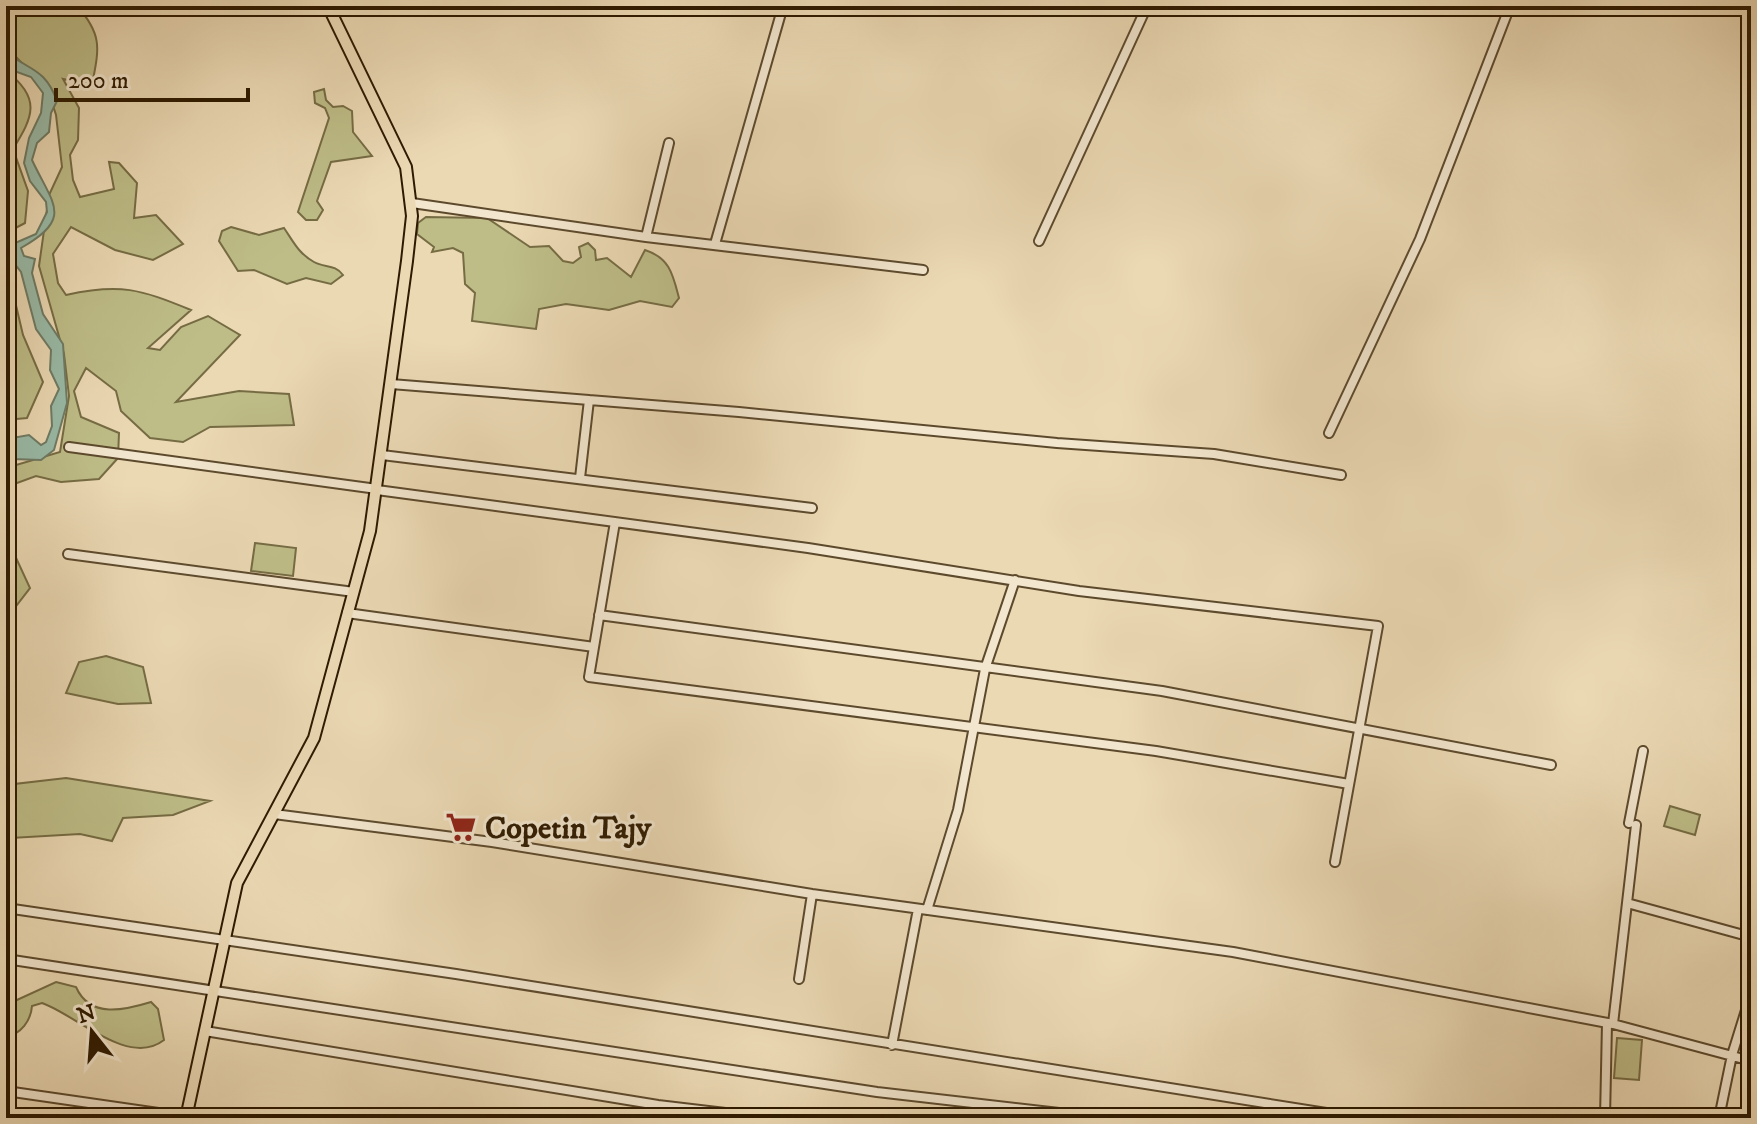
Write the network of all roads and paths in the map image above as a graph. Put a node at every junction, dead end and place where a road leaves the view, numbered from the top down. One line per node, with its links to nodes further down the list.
1 (328, 6): 6 (main road)
2 (783, 6): 9 (street)
3 (1147, 6): 8 (street)
4 (1510, 6): 13 (street)
5 (669, 143): 7 (street)
6 (412, 203): 7 (street); 11 (main road)
7 (646, 237): 9 (street)
8 (1039, 241)
9 (715, 244): 10 (street)
10 (923, 270)
11 (391, 384): 12 (street); 15 (main road)
12 (589, 400): 16 (street); 17 (street)
13 (1329, 433)
14 (69, 447): 18 (street)
15 (382, 455): 17 (street); 18 (main road)
16 (1341, 475)
17 (580, 478): 19 (street)
18 (377, 489): 20 (street); 23 (main road)
19 (812, 508)
20 (615, 522): 22 (street); 25 (street)
21 (68, 554): 23 (street)
22 (1015, 580): 27 (street); 29 (street)
23 (354, 592): 24 (main road)
24 (347, 613): 26 (street); 33 (main road)
25 (599, 615): 26 (street); 27 (street)
26 (594, 647): 28 (street)
27 (985, 669): 28 (street); 29 (street)
28 (972, 726): 32 (street); 38 (street)
29 (1359, 728): 31 (street); 32 (street)
30 (1643, 751): 36 (street)
31 (1551, 765)
32 (1349, 784): 34 (street)
33 (274, 814): 35 (street); 40 (main road)
34 (1335, 862)
35 (812, 894): 38 (street); 42 (street)
36 (1627, 903): 39 (street); 45 (street)
37 (6, 908): 40 (street)
38 (922, 910): 45 (street); 47 (street)
39 (1751, 937)
40 (224, 939): 43 (main road); 47 (street)
41 (6, 959): 43 (street)
42 (799, 979)
43 (214, 988): 46 (main road); 53 (street)
44 (1751, 994): 48 (street)
45 (1610, 1024): 48 (street); 55 (street)
46 (205, 1031): 51 (main road); 52 (street)
47 (892, 1045): 54 (street)
48 (1732, 1055): 49 (street); 56 (street)
49 (1751, 1061)
50 (6, 1091): 51 (street)
51 (186, 1117)
52 (768, 1118)
53 (1103, 1118)
54 (1358, 1118)
55 (1605, 1118)
56 (1719, 1118)

